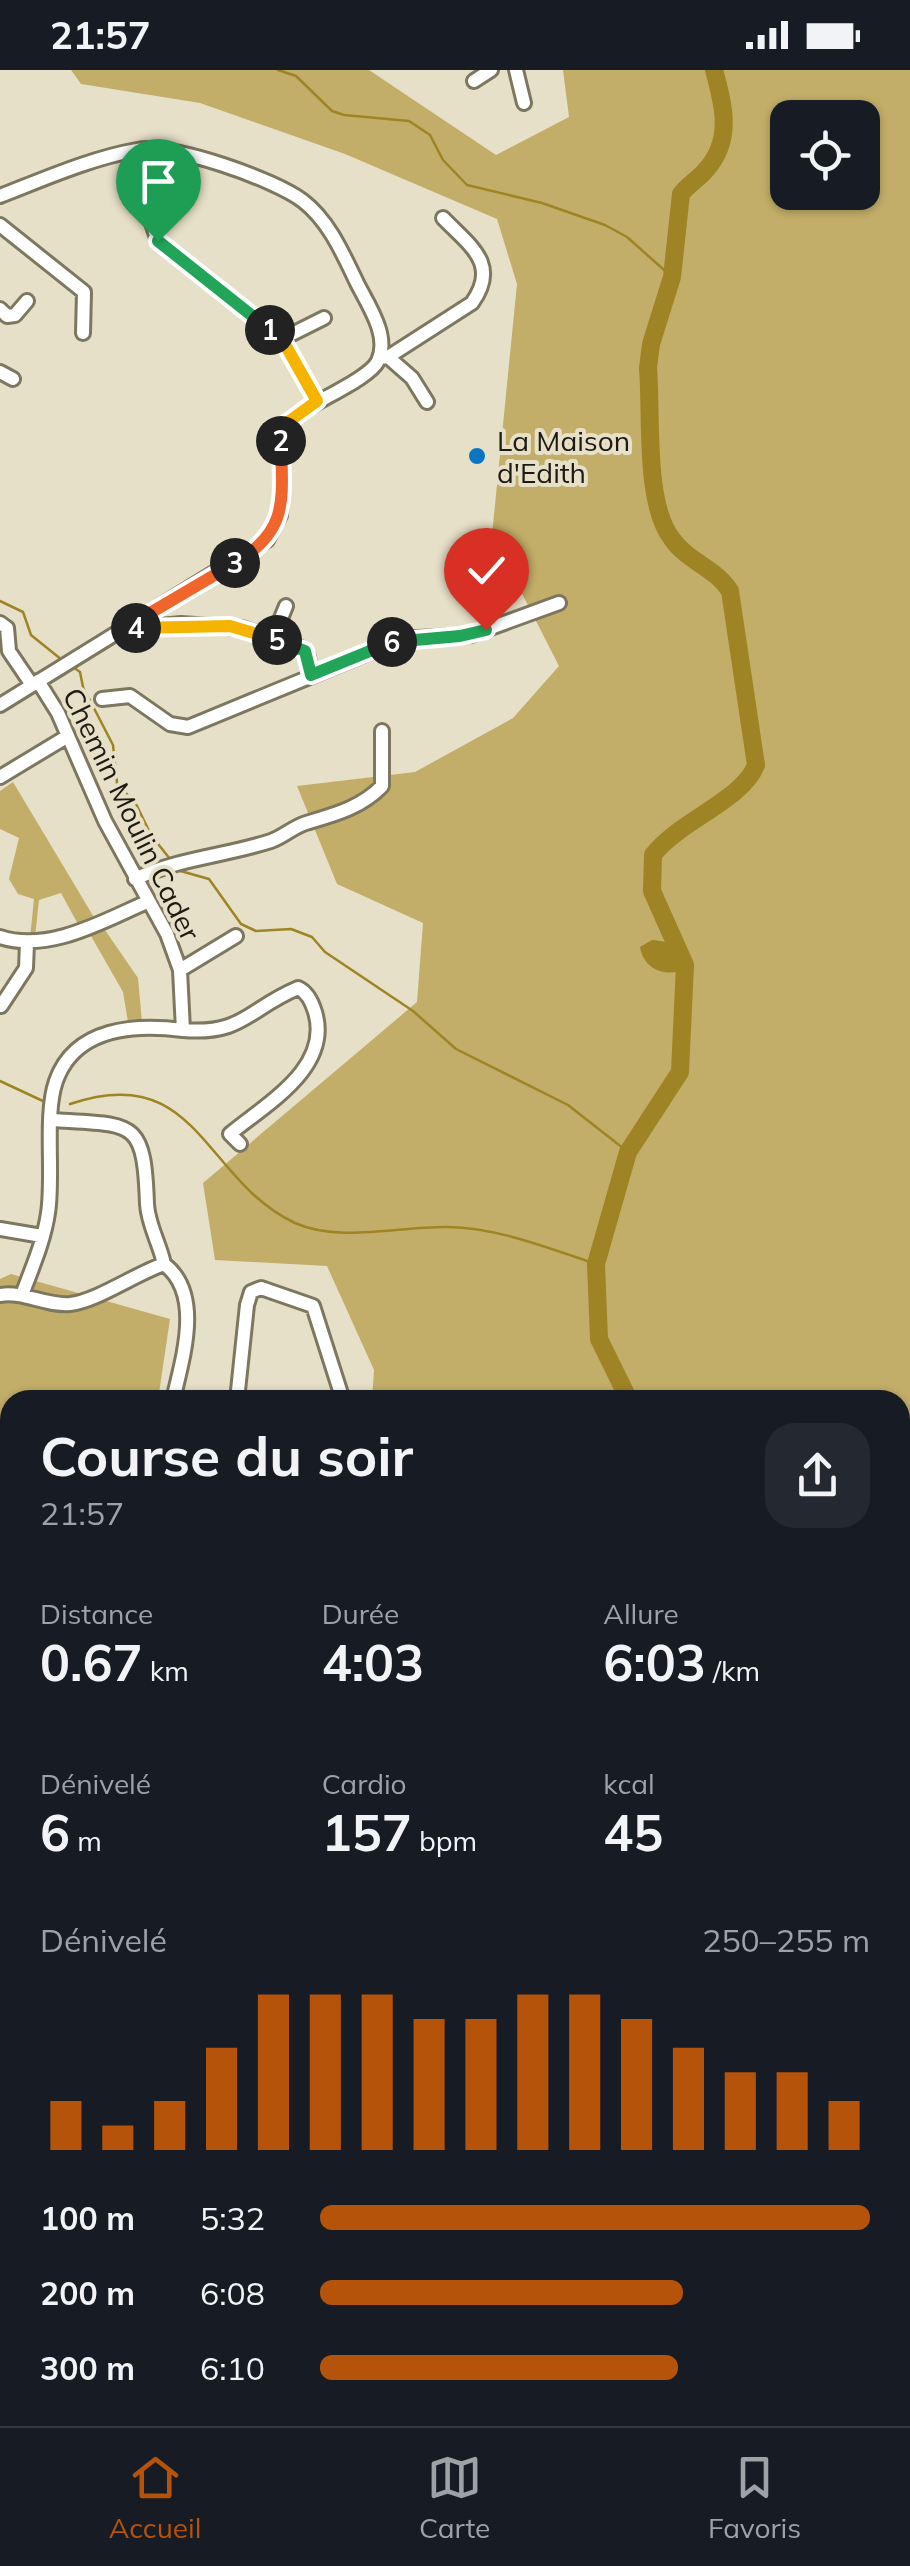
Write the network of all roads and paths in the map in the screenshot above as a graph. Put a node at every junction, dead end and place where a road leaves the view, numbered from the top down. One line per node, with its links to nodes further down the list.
1 (491, 70): 3 (street)
2 (516, 70): 4 (street)
3 (474, 81)
4 (524, 103)
5 (0, 196): 14 (street)
6 (444, 218): 14 (street)
7 (152, 223): 13 (street)
8 (0, 225): 12 (street)
9 (27, 301): 10 (street)
10 (0, 309)
11 (324, 318): 13 (street)
12 (83, 333)
13 (282, 339): 15 (street)
14 (384, 358): 15 (street); 16 (street)
15 (317, 401): 20 (street)
16 (427, 402)
17 (559, 603): 24 (street)
18 (286, 606): 21 (street)
19 (0, 623): 23 (street, Chemin Moulin Cader)
20 (123, 629): 21 (street); 25 (street)
21 (273, 638): 24 (street)
22 (0, 656): 23 (street)
23 (15, 658): 25 (street, Chemin Moulin Cader)
24 (311, 675): 26 (street)
25 (35, 683): 27 (street); 29 (street, Chemin Moulin Cader)
26 (102, 699)
27 (0, 705)
28 (382, 731): 31 (street)
29 (68, 736): 30 (street); 31 (street, Chemin Moulin Cader)
30 (0, 777)
31 (136, 879): 32 (street, Chemin Moulin Cader)
32 (147, 902): 35 (street); 36 (street, Chemin Moulin Cader)
33 (236, 936): 36 (street)
34 (0, 937): 35 (street)
35 (27, 943): 37 (street)
36 (180, 970): 38 (street, Chemin Moulin Cader)
37 (1, 1006)
38 (183, 1030): 39 (street); 40 (street)
39 (53, 1120): 42 (street); 43 (street)
40 (240, 1144)
41 (0, 1228): 42 (street)
42 (42, 1236): 45 (street)
43 (164, 1264): 45 (street); 46 (street)
44 (0, 1294): 45 (street)
45 (22, 1294)
46 (175, 1390)
47 (238, 1390): 48 (street)
48 (340, 1390)

